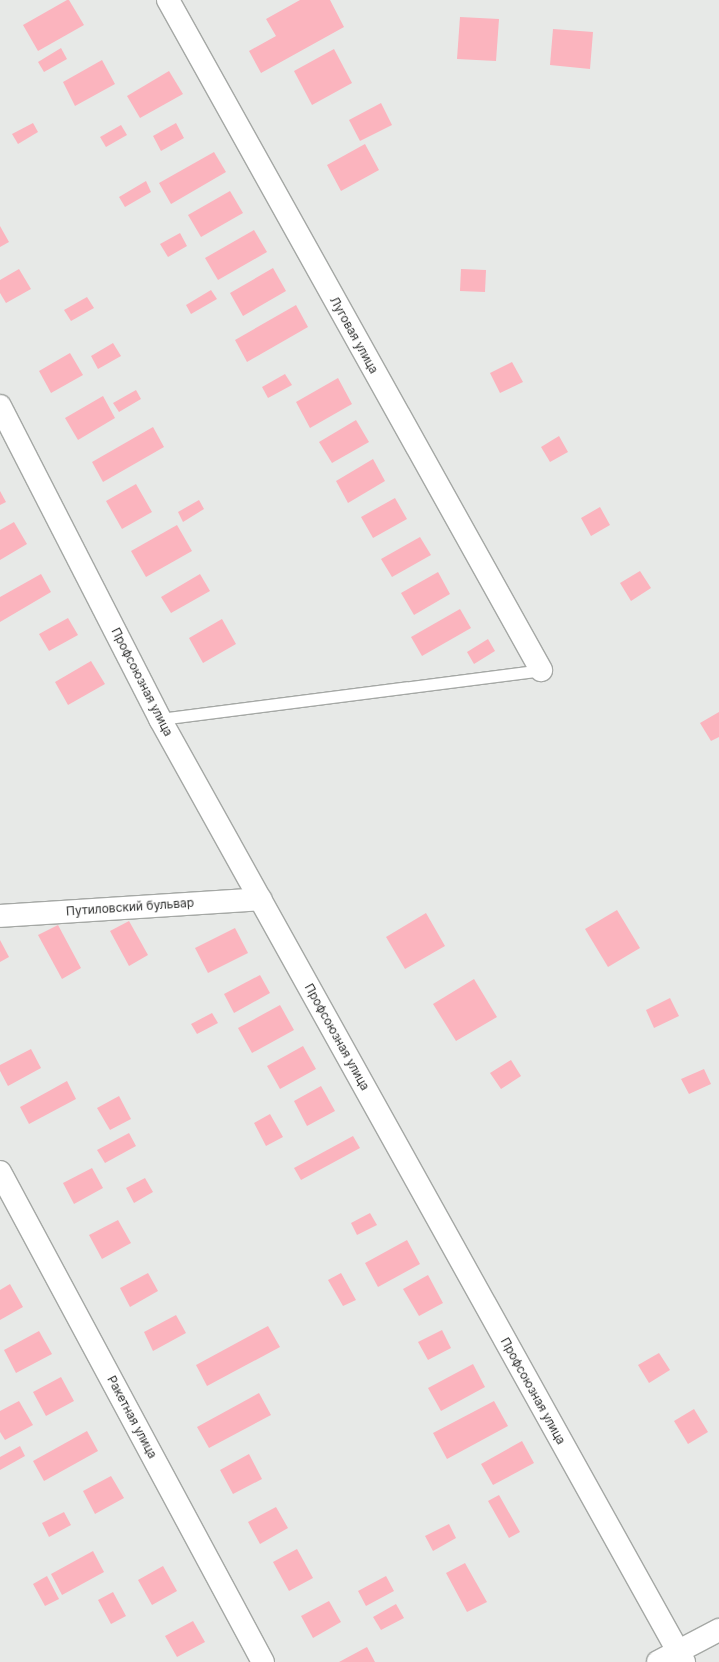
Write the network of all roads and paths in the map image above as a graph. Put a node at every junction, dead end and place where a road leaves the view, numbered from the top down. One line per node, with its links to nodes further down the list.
1 (168, 0): 3 (street, Луговая улица)
2 (0, 406): 4 (street, Профсоюзная улица)
3 (541, 670): 4 (lane)
4 (160, 719): 5 (street, Профсоюзная улица)
5 (260, 899): 6 (street, Путиловский бульвар); 9 (street, Профсоюзная улица)
6 (0, 916)
7 (0, 1172): 10 (street, Ракетная улица)
8 (719, 1630): 9 (street)
9 (680, 1656): 11 (street)
10 (263, 1662)
11 (658, 1662)

